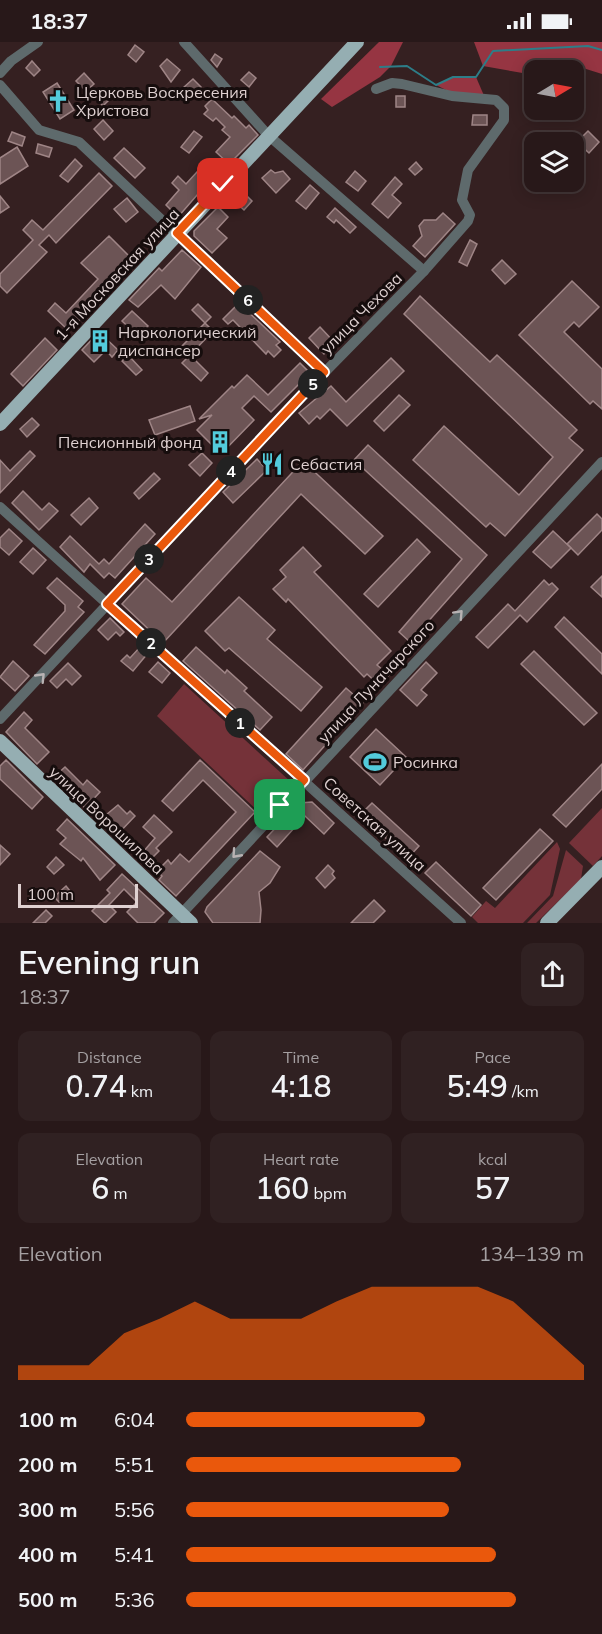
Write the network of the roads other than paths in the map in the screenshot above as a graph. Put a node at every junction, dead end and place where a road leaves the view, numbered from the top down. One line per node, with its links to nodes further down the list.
1 (38, 42): 4 (street)
2 (184, 42): 7 (street)
3 (357, 42): 7 (main road, 1-я Московская улица)
4 (0, 73)
5 (0, 85): 8 (street)
6 (376, 89): 9 (street, улица Чехова)
7 (268, 135): 8 (main road, 1-я Московская улица); 9 (street)
8 (177, 233): 10 (street); 11 (main road, 1-я Московская улица)
9 (424, 271): 10 (street, улица Чехова)
10 (324, 372): 14 (street, улица Чехова)
11 (0, 424)
12 (602, 462): 17 (street, улица Луначарского, one-way to 12)
13 (0, 507): 14 (street, Советская улица)
14 (107, 604): 15 (street, улица Чехова, one-way to 14); 17 (street, Советская улица)
15 (0, 719)
16 (0, 741): 19 (main road, улица Ворошилова)
17 (304, 780): 19 (street, улица Луначарского, one-way to 19); 20 (street, Советская улица)
18 (602, 867): 21 (main road)
19 (182, 920)
20 (461, 923)
21 (548, 923)

